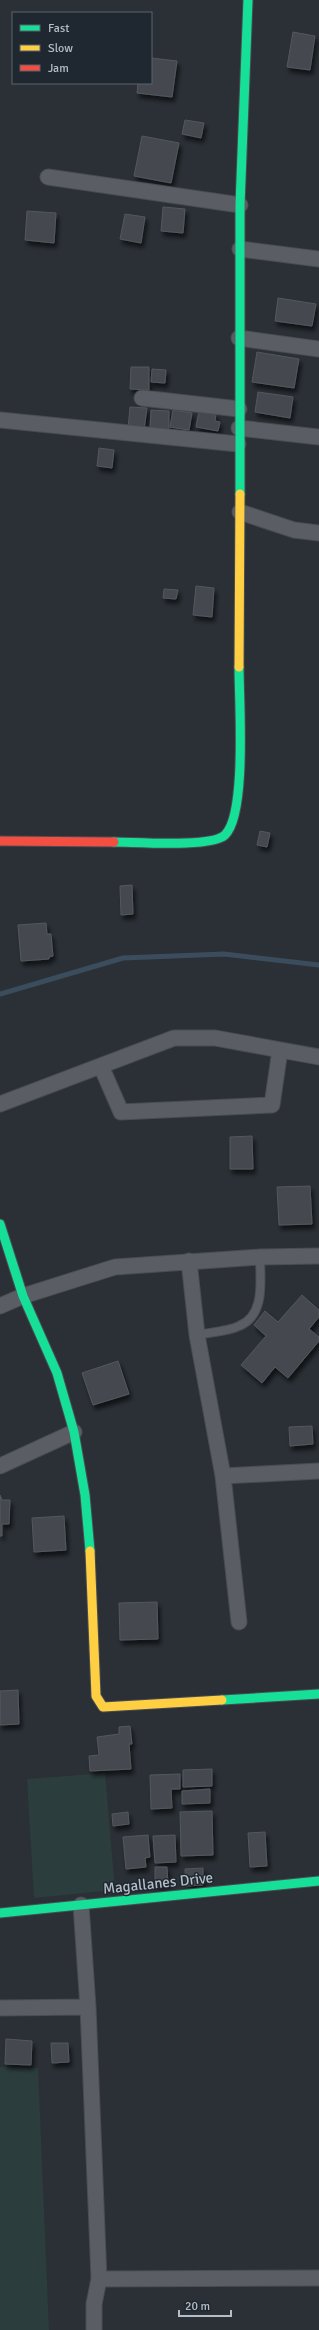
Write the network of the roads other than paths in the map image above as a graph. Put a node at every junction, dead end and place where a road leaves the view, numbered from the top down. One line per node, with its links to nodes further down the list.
1 (248, 0): 3 (street)
2 (48, 177): 3 (street)
3 (240, 204): 4 (street)
4 (240, 249): 5 (street); 6 (street)
5 (319, 259)
6 (239, 338): 7 (street); 9 (street)
7 (319, 348)
8 (142, 398): 9 (street)
9 (239, 409): 11 (street)
10 (0, 420): 13 (street)
11 (239, 428): 12 (street); 13 (street)
12 (319, 437)
13 (238, 444): 14 (street)
14 (240, 512): 15 (street); 16 (street)
15 (319, 533)
16 (0, 841)
17 (280, 1050): 18 (street); 19 (street); 19 (street)
18 (319, 1057)
19 (101, 1066): 20 (street)
20 (0, 1104)
21 (0, 1224): 25 (street)
22 (319, 1256): 23 (street)
23 (260, 1257): 24 (street); 27 (lane)
24 (189, 1261): 25 (street); 27 (street)
25 (23, 1296): 26 (street); 28 (street)
26 (0, 1306)
27 (197, 1335): 31 (street)
28 (74, 1432): 29 (street); 33 (street)
29 (0, 1466)
30 (319, 1471): 31 (street)
31 (223, 1476): 32 (street)
32 (239, 1622)
33 (319, 1694)
34 (319, 1881): 35 (street, Magallanes Drive)
35 (81, 1905): 36 (street, Magallanes Drive); 37 (street)
36 (0, 1913)
37 (88, 2007): 38 (street); 40 (street)
38 (0, 2008)
39 (319, 2278): 40 (street)
40 (99, 2279): 41 (street)
41 (94, 2330)

